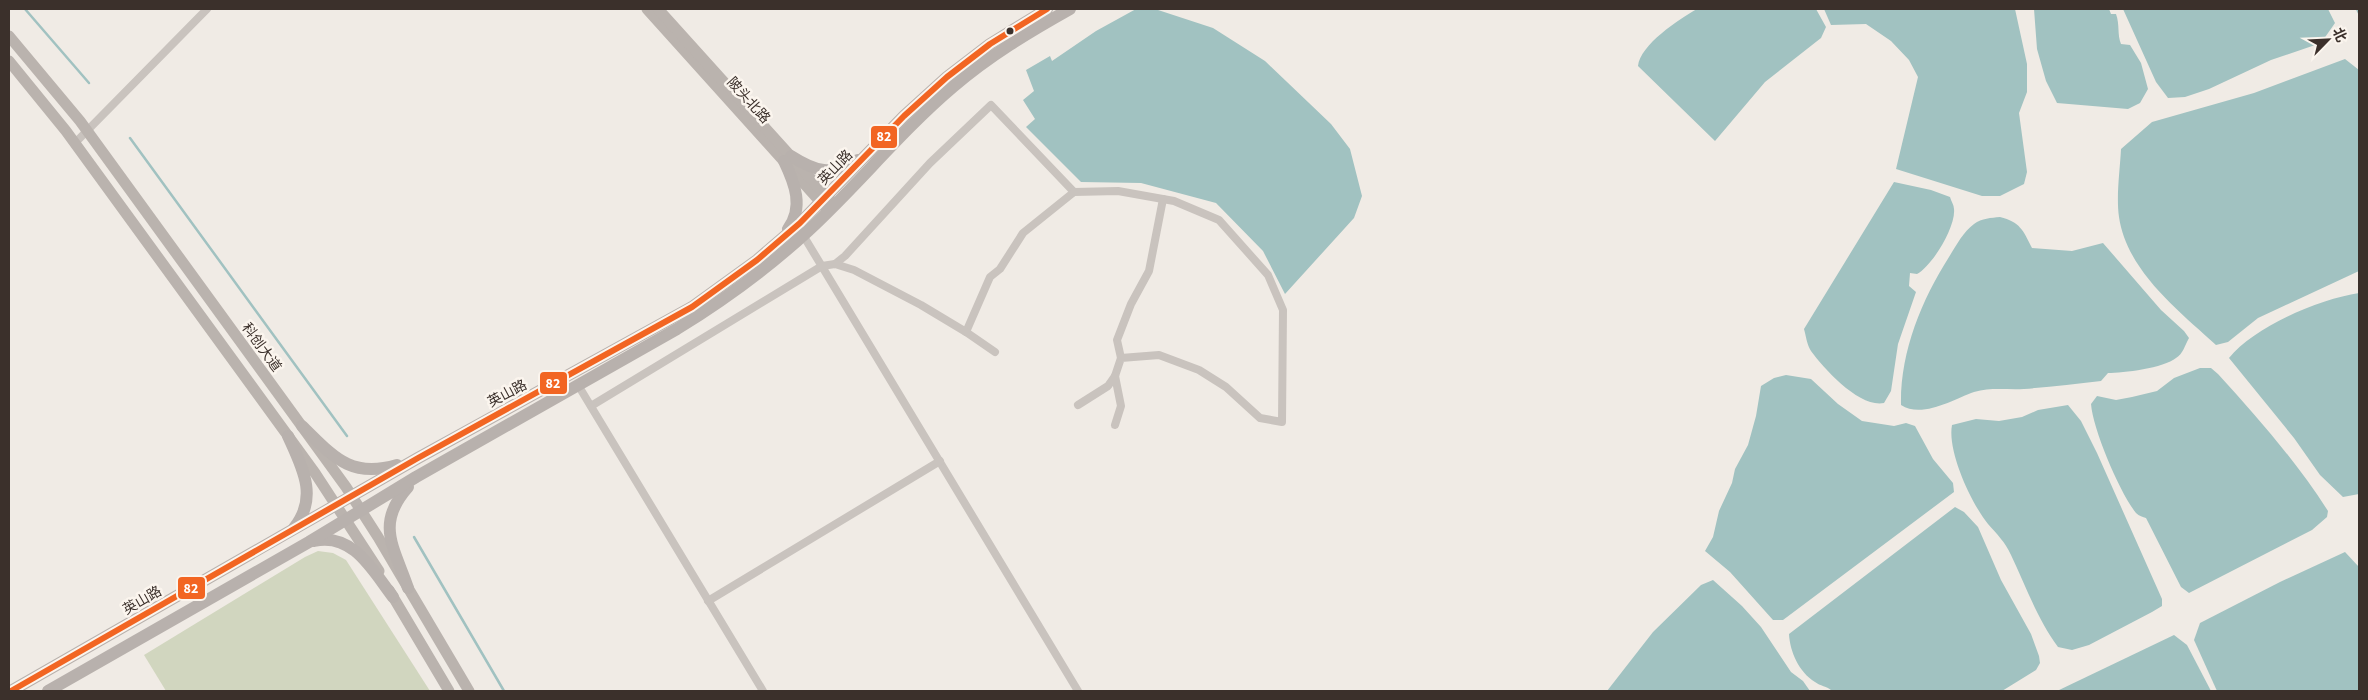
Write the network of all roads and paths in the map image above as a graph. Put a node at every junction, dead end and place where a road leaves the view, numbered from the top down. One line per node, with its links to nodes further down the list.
1 (208, 9): 8 (street)
2 (647, 9): 11 (main road, 陂头北路)
3 (658, 9): 11 (main road, 陂头北路)
4 (1047, 9): 10 (main road, 英山路)
5 (1070, 9): 14 (main road, 英山路)
6 (9, 36): 8 (main road, 科创大道)
7 (9, 61): 9 (main road)
8 (87, 131): 9 (street); 27 (main road, 科创大道)
9 (75, 143): 28 (main road)
10 (870, 152): 11 (main road); 14 (main road, 英山路)
11 (787, 159): 14 (main road, 陂头北路); 16 (main road)
12 (1074, 192): 13 (street); 17 (street); 19 (street)
13 (1163, 199): 21 (street); 21 (street)
14 (828, 204): 15 (main road, 英山路); 16 (main road, 英山路)
15 (804, 235): 18 (street); 23 (main road, 英山路)
16 (779, 242): 29 (main road, 英山路)
17 (835, 264): 18 (street); 19 (street)
18 (822, 266): 25 (street); 30 (street)
19 (966, 332): 20 (street)
20 (995, 352)
21 (1121, 358): 22 (street)
22 (1115, 376): 24 (street); 26 (street)
23 (578, 385): 25 (street); 31 (main road, 英山路)
24 (1078, 405)
25 (591, 406): 40 (street)
26 (1115, 425)
27 (302, 426): 29 (main road); 32 (main road, 科创大道)
28 (288, 436): 33 (main road); 36 (main road)
29 (418, 458): 32 (main road, 英山路)
30 (940, 461): 40 (street); 41 (street)
31 (416, 477): 34 (main road, 英山路); 38 (main road)
32 (352, 496): 33 (main road, 英山路); 34 (main road, 科创大道)
33 (337, 505): 35 (main road); 36 (main road, 英山路)
34 (361, 511): 35 (main road, 英山路); 38 (main road, 科创大道)
35 (347, 519): 37 (main road, 英山路); 39 (main road)
36 (293, 530): 42 (main road, 英山路)
37 (309, 542): 39 (main road); 43 (main road, 英山路)
38 (408, 588): 45 (main road, 科创大道)
39 (393, 597): 44 (main road)
40 (708, 601): 46 (street)
41 (1075, 690)
42 (11, 691)
43 (48, 691)
44 (449, 691)
45 (469, 691)
46 (763, 691)

